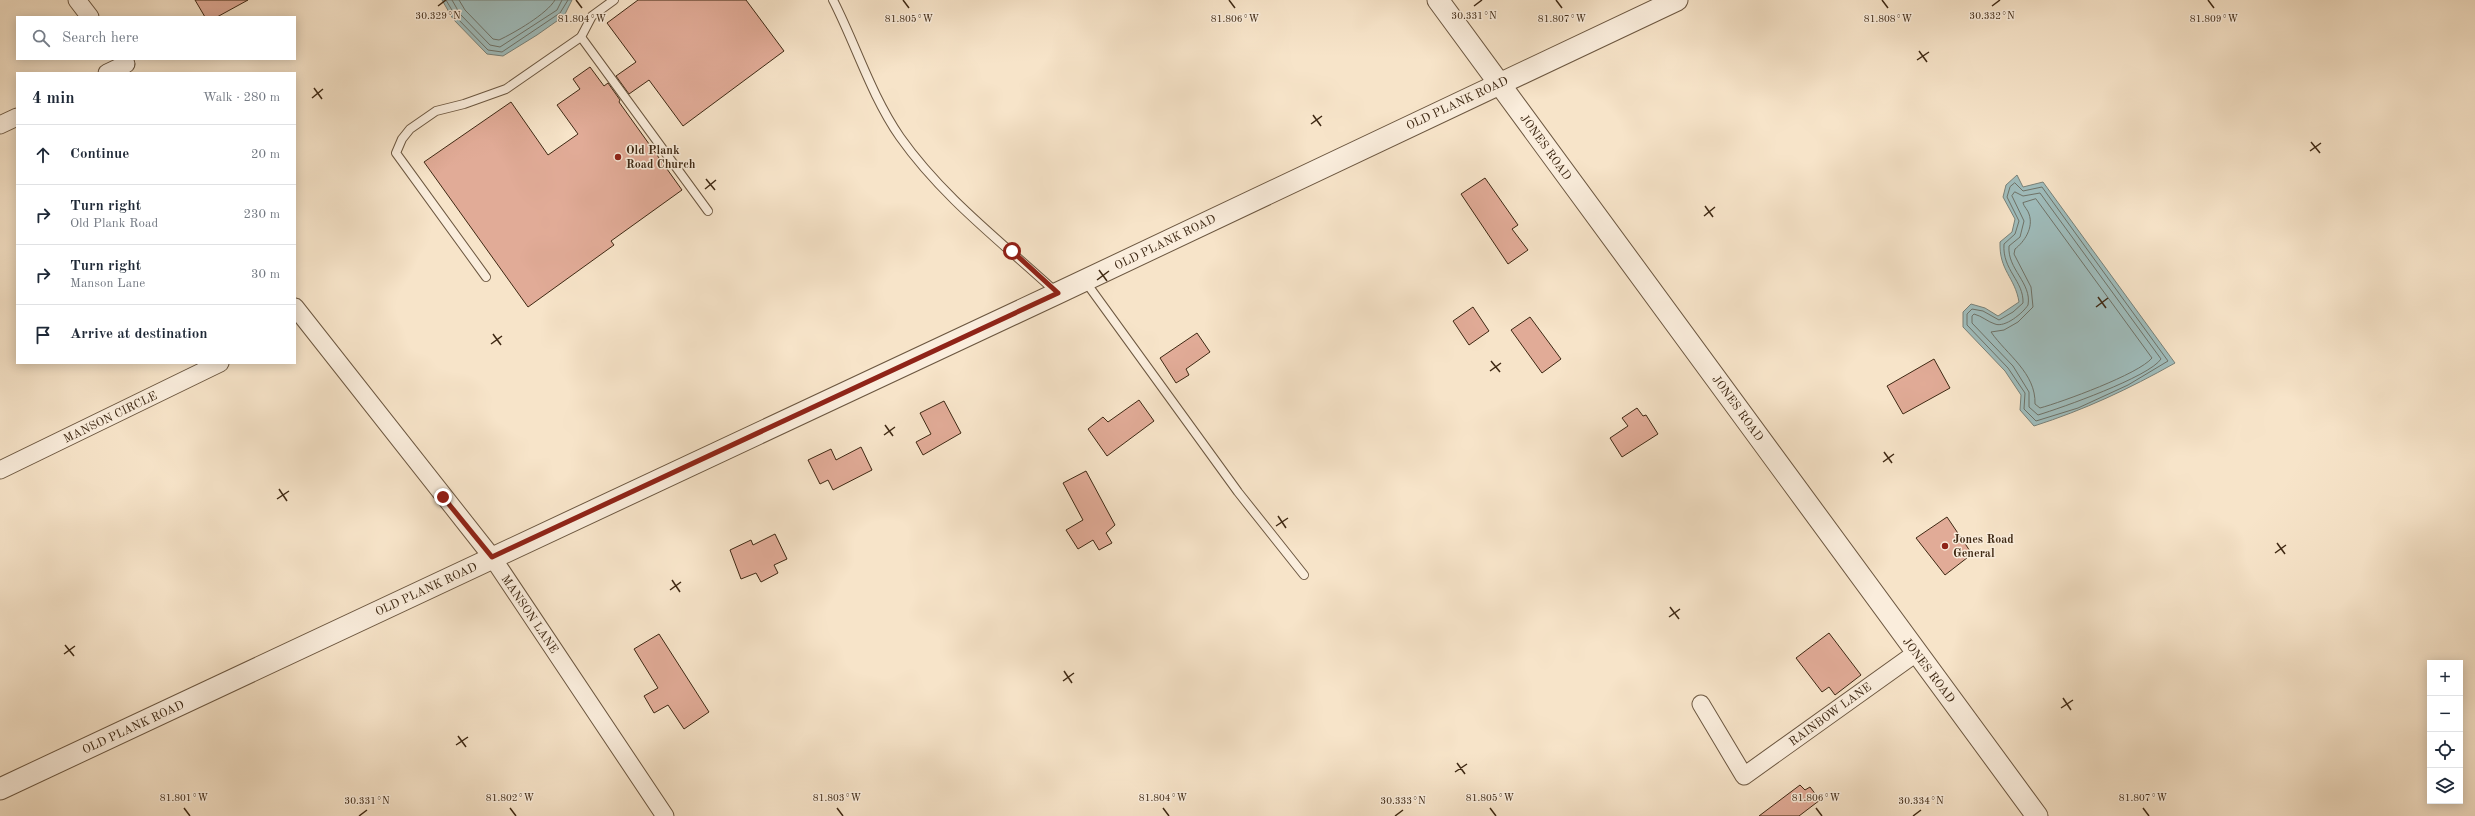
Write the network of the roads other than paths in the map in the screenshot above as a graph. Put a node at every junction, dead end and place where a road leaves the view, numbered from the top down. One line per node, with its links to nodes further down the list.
1 (77, 0): 6 (street)
2 (614, 0): 7 (lane)
3 (833, 0): 16 (lane)
4 (1438, 0): 10 (street, JONES ROAD)
5 (1677, 0): 10 (street, OLD PLANK ROAD)
6 (89, 16)
7 (581, 37): 13 (lane); 14 (lane)
8 (127, 65): 9 (street)
9 (110, 72)
10 (1500, 83): 15 (street, OLD PLANK ROAD); 23 (street, JONES ROAD)
11 (16, 117): 12 (street)
12 (0, 125)
13 (708, 211)
14 (486, 277)
15 (1085, 280): 16 (street, OLD PLANK ROAD); 22 (lane)
16 (1058, 293): 21 (street, OLD PLANK ROAD)
17 (296, 310): 18 (street, MANSON LANE)
18 (300, 324): 21 (street, MANSON LANE)
19 (218, 364): 20 (street, MANSON CIRCLE)
20 (0, 470)
21 (492, 557): 25 (street, OLD PLANK ROAD); 26 (street, MANSON LANE)
22 (1304, 575)
23 (1916, 653): 24 (street, RAINBOW LANE); 27 (street, JONES ROAD)
24 (1701, 704)
25 (0, 789)
26 (665, 816)
27 (2038, 816)

